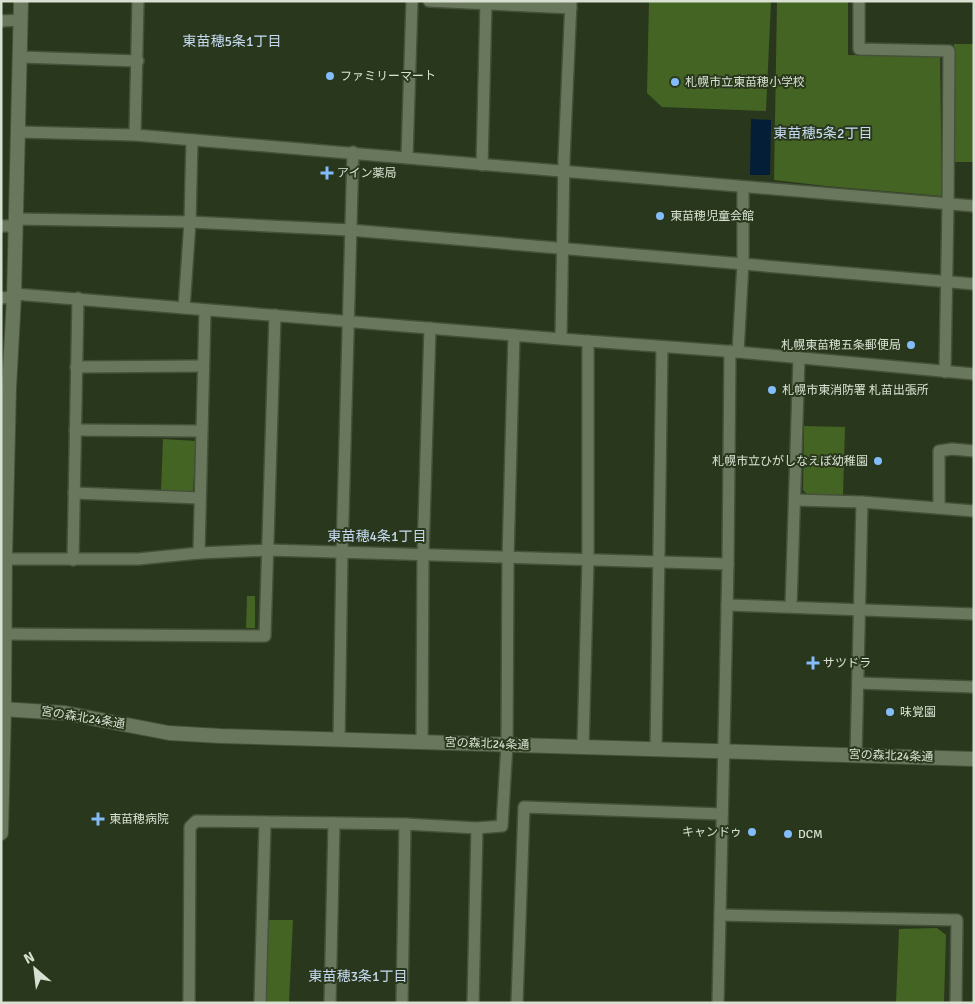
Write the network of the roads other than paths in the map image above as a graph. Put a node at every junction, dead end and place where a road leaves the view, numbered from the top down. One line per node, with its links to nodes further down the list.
1 (21, 1): 8 (street)
2 (138, 1): 11 (street)
3 (412, 1): 16 (street)
4 (429, 1): 6 (street)
5 (859, 1): 20 (street)
6 (486, 3): 7 (street); 17 (street)
7 (571, 5): 18 (street)
8 (20, 20): 9 (street); 10 (street)
9 (1, 21)
10 (20, 57): 11 (street); 12 (street)
11 (138, 61): 13 (street)
12 (18, 132): 13 (street); 22 (street)
13 (135, 135): 14 (street)
14 (192, 140): 15 (street); 23 (street)
15 (353, 152): 16 (street); 25 (street)
16 (407, 157): 17 (street)
17 (482, 165): 18 (street)
18 (564, 173): 19 (street); 26 (street)
19 (743, 187): 20 (street); 27 (street)
20 (948, 204): 21 (street); 28 (street)
21 (974, 206)
22 (16, 222): 23 (street); 24 (street); 30 (street)
23 (190, 222): 25 (street); 32 (street)
24 (1, 226)
25 (350, 230): 26 (street); 35 (street)
26 (561, 247): 27 (street); 38 (street)
27 (743, 263): 28 (street); 41 (street)
28 (946, 281): 29 (street); 45 (street)
29 (974, 284)
30 (10, 296): 31 (street); 47 (street)
31 (78, 298): 32 (street); 44 (street)
32 (184, 308): 33 (street)
33 (205, 310): 34 (street); 43 (street)
34 (275, 315): 35 (street); 57 (street)
35 (349, 321): 36 (street); 58 (street)
36 (430, 328): 37 (street); 60 (street)
37 (514, 335): 38 (street); 61 (street)
38 (561, 339): 39 (street)
39 (588, 340): 40 (street); 64 (street)
40 (662, 347): 41 (street); 65 (street)
41 (734, 352): 42 (street); 66 (street)
42 (799, 358): 45 (street); 53 (street)
43 (203, 366): 44 (street); 49 (street)
44 (76, 367): 48 (street)
45 (945, 372): 46 (street)
46 (974, 374)
47 (5, 388): 62 (street)
48 (75, 430): 49 (street); 51 (street)
49 (201, 431): 52 (street)
50 (974, 451): 55 (street)
51 (74, 493): 52 (street); 63 (street)
52 (199, 498): 59 (street)
53 (795, 500): 54 (street); 68 (street)
54 (862, 502): 55 (street); 69 (street)
55 (939, 508): 56 (street)
56 (974, 511)
57 (269, 550): 58 (street); 59 (street); 71 (street)
58 (342, 552): 60 (street); 75 (street)
59 (199, 554): 63 (street)
60 (423, 555): 61 (street); 76 (street)
61 (508, 558): 64 (street); 77 (street)
62 (5, 559): 63 (street); 71 (street)
63 (72, 560)
64 (588, 560): 65 (street); 78 (street)
65 (660, 562): 66 (street); 79 (street)
66 (728, 564): 67 (street)
67 (727, 604): 68 (street); 80 (street)
68 (791, 606): 69 (street)
69 (860, 608): 70 (street); 72 (street)
70 (974, 614)
71 (4, 634): 74 (street)
72 (858, 683): 73 (street); 81 (street)
73 (974, 687)
74 (3, 709): 75 (street, 宮の森北24条通); 88 (street)
75 (339, 740): 76 (street, 宮の森北24条通)
76 (422, 742): 77 (street, 宮の森北24条通)
77 (507, 744): 78 (street, 宮の森北24条通); 87 (street)
78 (583, 747): 79 (street, 宮の森北24条通)
79 (656, 750): 80 (street, 宮の森北24条通)
80 (724, 752): 81 (street, 宮の森北24条通); 83 (street)
81 (856, 755): 82 (street, 宮の森北24条通)
82 (974, 759)
83 (722, 814): 89 (street); 95 (street)
84 (265, 822): 85 (street); 90 (street); 91 (street)
85 (334, 823): 86 (street); 92 (street)
86 (405, 824): 87 (street); 93 (street)
87 (477, 828): 94 (street)
88 (1, 833)
89 (720, 915): 96 (street); 97 (street)
90 (189, 1003)
91 (260, 1003)
92 (330, 1003)
93 (402, 1003)
94 (473, 1003)
95 (517, 1003)
96 (718, 1003)
97 (956, 1003)

